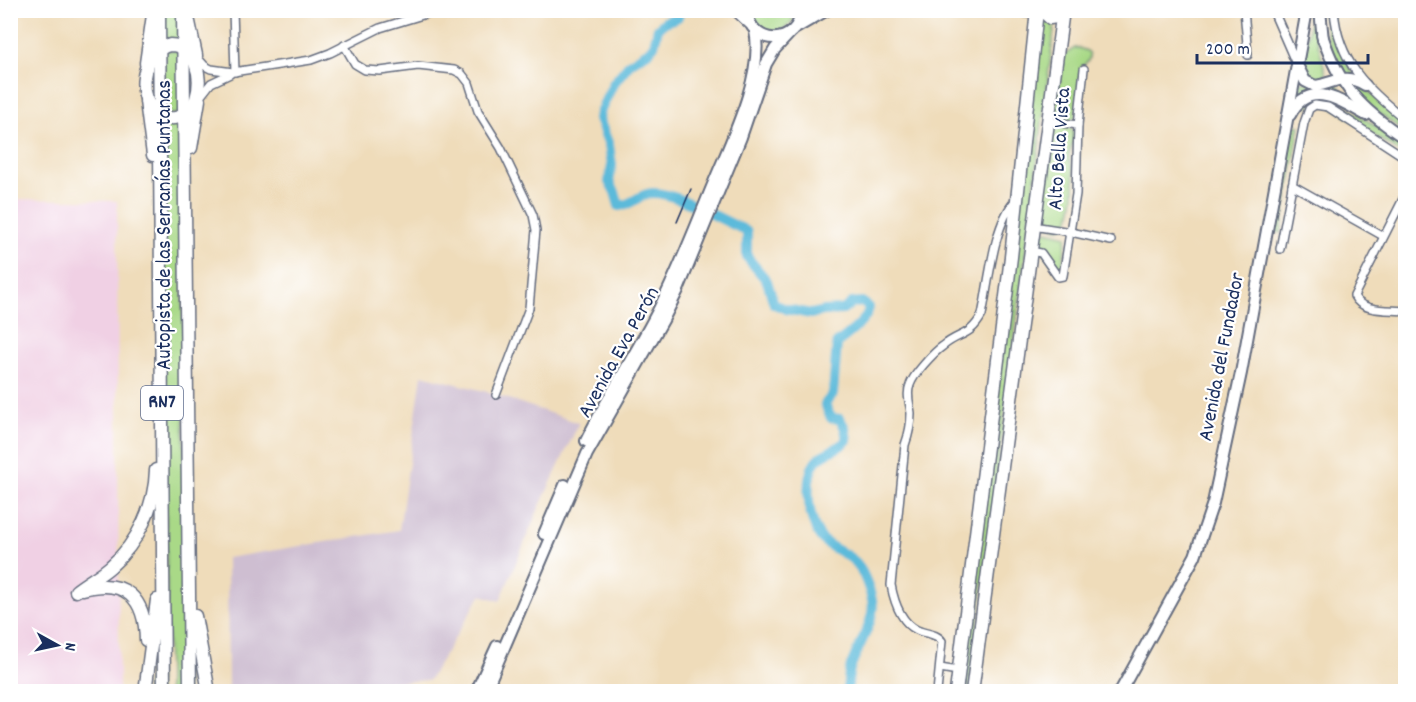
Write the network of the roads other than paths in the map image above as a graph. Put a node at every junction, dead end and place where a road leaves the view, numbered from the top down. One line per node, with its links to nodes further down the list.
1 (154, 10): 27 (highway)
2 (159, 10): 22 (highway, Autopista de las Serranías Puntanas / RN7)
3 (185, 10): 23 (highway, Autopista de las Serranías Puntanas / RN7)
4 (233, 10): 28 (street)
5 (440, 10): 21 (street)
6 (733, 10): 18 (street)
7 (747, 10): 18 (main road, Avenida Eva Perón)
8 (801, 10): 19 (main road)
9 (827, 10): 19 (main road)
10 (1002, 10): 17 (street)
11 (1062, 10): 17 (highway); 37 (highway)
12 (1244, 10): 24 (street)
13 (1273, 10): 25 (street)
14 (1307, 10): 25 (main road, Avenida del Fundador)
15 (1320, 10): 20 (main road)
16 (1334, 10): 31 (street)
17 (1038, 12): 48 (highway)
18 (753, 29): 19 (main road); 45 (main road, Avenida Eva Perón)
19 (792, 31): 45 (main road, Avenida Eva Perón)
20 (1322, 35): 29 (main road); 30 (main road)
21 (345, 45): 28 (street); 58 (street)
22 (159, 49): 23 (highway); 27 (highway); 34 (highway, Autopista de las Serranías Puntanas / RN7)
23 (191, 54): 28 (street); 33 (highway); 35 (highway, Autopista de las Serranías Puntanas / RN7)
24 (1248, 55)
25 (1298, 67): 30 (main road); 38 (main road, Avenida del Fundador)
26 (1083, 69): 39 (street, Alto Bella Vista)
27 (145, 72): 32 (highway)
28 (234, 72): 33 (street)
29 (1340, 78): 30 (main road); 31 (main road); 40 (main road)
30 (1324, 83)
31 (1365, 85): 36 (street)
32 (145, 91): 34 (highway); 47 (highway)
33 (198, 99): 35 (highway); 43 (highway)
34 (159, 115): 35 (highway); 47 (highway, Autopista de las Serranías Puntanas / RN7)
35 (184, 115): 43 (highway, Autopista de las Serranías Puntanas / RN7)
36 (1406, 120)
37 (1048, 121): 39 (street); 49 (highway)
38 (1287, 121): 40 (main road); 72 (main road, Avenida del Fundador)
39 (1078, 125): 50 (street, Alto Bella Vista)
40 (1385, 125): 41 (main road)
41 (1406, 139)
42 (1406, 158): 44 (street)
43 (186, 185): 59 (highway, Autopista de las Serranías Puntanas / RN7)
44 (1292, 185): 52 (street); 54 (street)
45 (714, 191): 51 (main road, Avenida Eva Perón)
46 (1406, 193): 52 (street)
47 (160, 194): 57 (highway, Autopista de las Serranías Puntanas / RN7)
48 (1016, 200): 61 (street); 62 (highway)
49 (1033, 226): 50 (street); 55 (highway)
50 (1071, 232): 53 (street); 55 (street, Alto Bella Vista)
51 (696, 233): 67 (main road, Avenida Eva Perón); 68 (main road, Avenida Eva Perón)
52 (1383, 236): 56 (street)
53 (1111, 241)
54 (1280, 249)
55 (1030, 251): 71 (highway)
56 (1406, 310)
57 (161, 312): 60 (highway, Autopista de las Serranías Puntanas / RN7); 63 (highway)
58 (496, 394)
59 (187, 485): 65 (highway, Autopista de las Serranías Puntanas / RN7); 66 (highway)
60 (163, 494): 63 (highway); 64 (highway, Autopista de las Serranías Puntanas / RN7)
61 (940, 668): 62 (street); 69 (street)
62 (958, 671): 70 (highway)
63 (146, 685)
64 (164, 692)
65 (190, 692)
66 (209, 692)
67 (476, 692)
68 (485, 692)
69 (937, 692)
70 (956, 692)
71 (972, 692)
72 (1120, 692)

